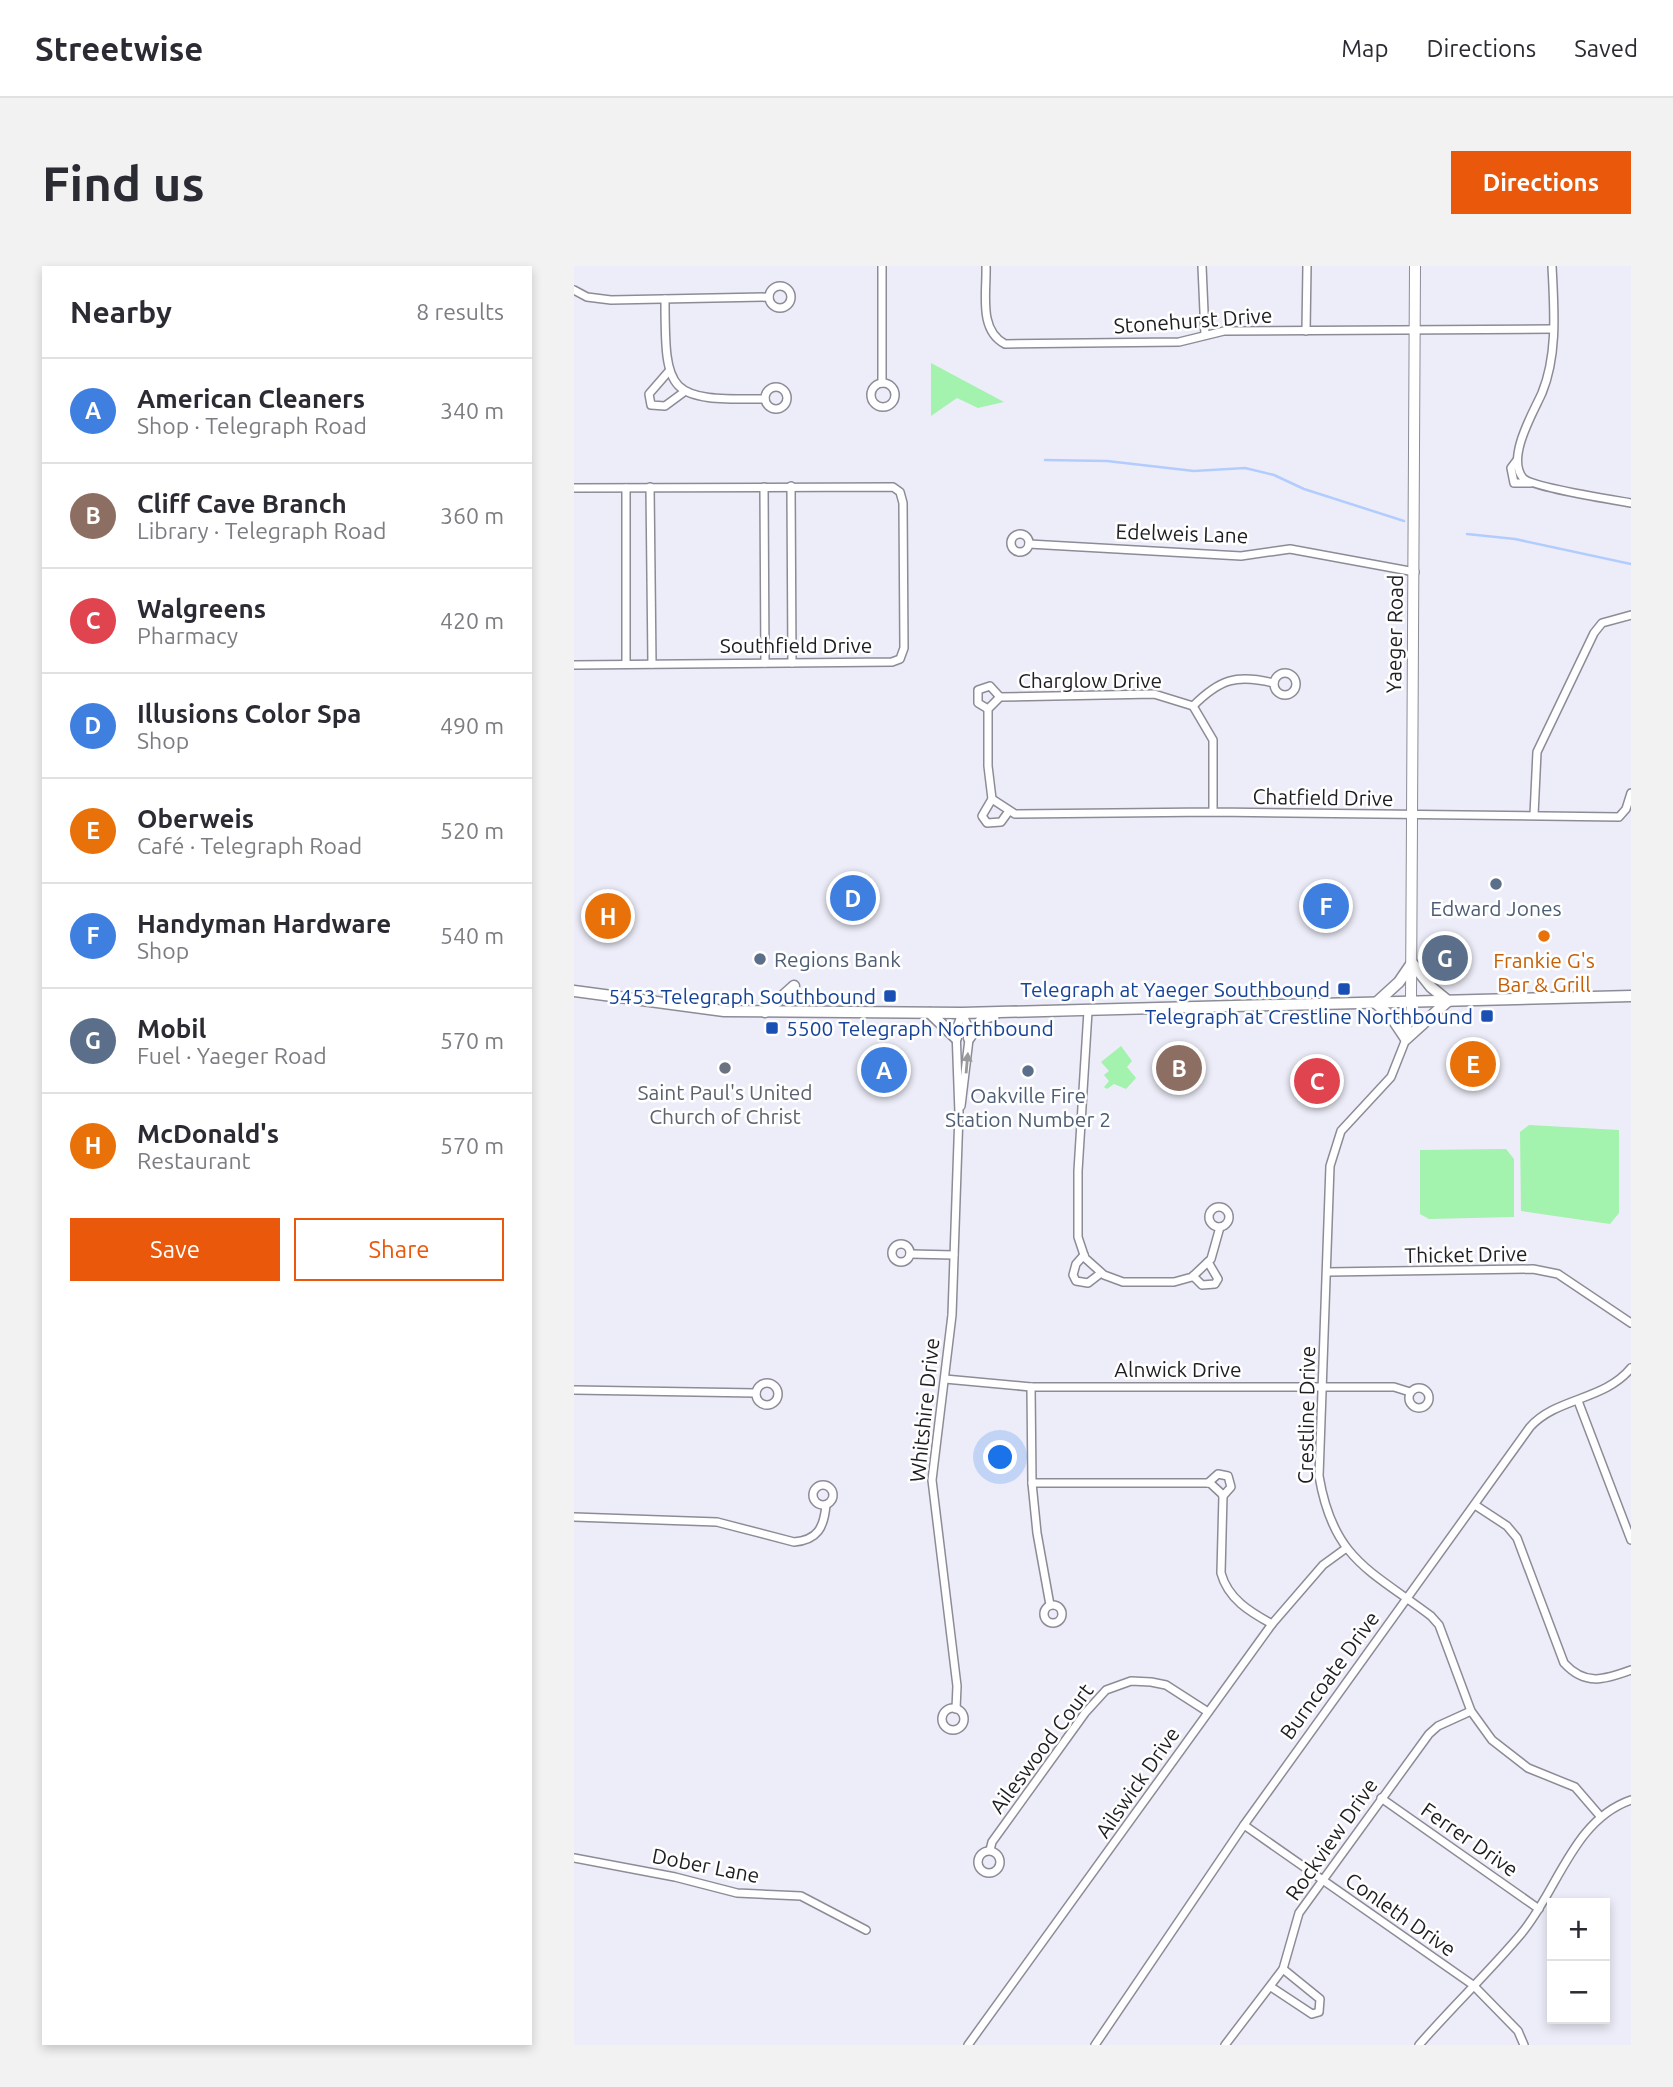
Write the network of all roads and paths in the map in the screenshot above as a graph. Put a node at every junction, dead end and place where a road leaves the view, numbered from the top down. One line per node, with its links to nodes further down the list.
1 (882, 266): 15 (street)
2 (986, 266): 13 (street, Stonehurst Drive)
3 (1202, 266): 13 (street)
4 (1307, 266): 12 (street)
5 (1415, 266): 11 (street, Yaeger Road)
6 (1552, 266): 10 (street)
7 (574, 290): 9 (street)
8 (769, 297): 9 (street)
9 (665, 299): 14 (street)
10 (1553, 329): 11 (street, Stonehurst Drive); 18 (street)
11 (1415, 330): 12 (street, Stonehurst Drive); 27 (street, Yaeger Road)
12 (1306, 331): 13 (street, Stonehurst Drive)
13 (1205, 335)
14 (669, 371): 16 (street); 16 (street)
15 (882, 383)
16 (684, 391): 17 (street)
17 (765, 399)
18 (1517, 460): 19 (street); 19 (street)
19 (1531, 483): 25 (street)
20 (792, 486): 22 (street, Southfield Drive); 30 (street); 30 (street, Southfield Drive)
21 (650, 487): 22 (street, Southfield Drive); 24 (street, Southfield Drive); 32 (street)
22 (764, 487): 29 (street)
23 (574, 488): 24 (street, Southfield Drive)
24 (626, 488): 31 (street)
25 (1631, 503)
26 (1029, 544): 27 (street, Edelweis Lane)
27 (1415, 572): 43 (street, Yaeger Road)
28 (1631, 615): 42 (street)
29 (765, 663): 30 (street, Southfield Drive); 32 (street, Southfield Drive)
30 (792, 663)
31 (626, 664): 32 (street, Southfield Drive); 33 (street, Southfield Drive)
32 (652, 664)
33 (574, 665)
34 (1274, 683): 36 (street)
35 (1000, 697): 36 (street, Charglow Drive); 37 (street, Charglow Drive); 37 (street, Charglow Drive)
36 (1193, 706): 41 (street)
37 (988, 709): 39 (street, Charglow Drive)
38 (1631, 793): 42 (street, Chatfield Drive)
39 (992, 799): 40 (street, Chatfield Drive); 40 (street, Charglow Drive)
40 (1009, 811): 41 (street, Chatfield Drive)
41 (1213, 812): 43 (street, Chatfield Drive)
42 (1534, 816): 43 (street, Chatfield Drive)
43 (1412, 817): 44 (street, Yaeger Road)
44 (1412, 963): 48 (main road); 49 (street, Yaeger Road); 50 (main road)
45 (794, 986): 52 (main road)
46 (574, 991): 52 (main road)
47 (1631, 996): 48 (main road)
48 (1448, 1001): 49 (main road); 58 (main road)
49 (1411, 1002): 50 (main road); 58 (street, Crestline Drive)
50 (1376, 1003): 51 (main road); 58 (main road)
51 (1088, 1011): 55 (main road); 63 (street)
52 (765, 1012): 53 (main road)
53 (930, 1013): 54 (main road); 56 (main road)
54 (962, 1013): 55 (main road); 56 (street, Whitshire Drive); 57 (street, Whitshire Drive)
55 (998, 1013): 57 (main road)
56 (956, 1038): 59 (street, Whitshire Drive)
57 (969, 1038): 59 (street, Whitshire Drive, one-way to 57)
58 (1406, 1039): 65 (street, Crestline Drive)
59 (959, 1113): 62 (street, Whitshire Drive)
60 (1220, 1227): 64 (street)
61 (911, 1254): 62 (street)
62 (954, 1255): 70 (street, Whitshire Drive)
63 (1084, 1255): 66 (street); 66 (street)
64 (1208, 1262): 67 (street); 67 (street)
65 (1328, 1272): 68 (street, Thicket Drive); 72 (street, Crestline Drive)
66 (1101, 1273): 67 (street)
67 (1193, 1276)
68 (1631, 1323)
69 (1631, 1368): 76 (street, Burncoate Drive)
70 (945, 1379): 71 (street, Alnwick Drive); 89 (street, Whitshire Drive)
71 (1031, 1387): 72 (street, Alnwick Drive); 77 (street)
72 (1323, 1387): 74 (street, Alnwick Drive); 84 (street, Crestline Drive)
73 (574, 1390): 75 (street)
74 (1410, 1392)
75 (756, 1393)
76 (1577, 1401): 81 (street, Burncoate Drive); 83 (street)
77 (1032, 1482): 78 (street); 86 (street)
78 (1208, 1482): 79 (street); 79 (street)
79 (1223, 1496): 87 (street)
80 (826, 1505): 82 (street)
81 (1475, 1505): 85 (street, Burncoate Drive); 88 (street)
82 (574, 1517)
83 (1631, 1540)
84 (1345, 1549): 85 (street, Crestline Drive); 87 (street, Ailswick Drive)
85 (1406, 1597): 90 (street, Crestline Drive); 95 (street, Burncoate Drive)
86 (1050, 1605)
87 (1272, 1624): 91 (street, Ailswick Drive)
88 (1631, 1670)
89 (956, 1709)
90 (1471, 1711): 92 (street, Rockview Drive); 94 (street, Crestline Drive)
91 (1208, 1712): 96 (street, Aileswood Court); 104 (street, Ailswick Drive)
92 (1381, 1798): 98 (street, Rockview Drive); 99 (street, Ferrer Drive)
93 (1631, 1800): 94 (street)
94 (1600, 1816): 99 (street)
95 (1244, 1825): 98 (street, Conleth Drive); 105 (street, Burncoate Drive)
96 (990, 1850)
97 (574, 1858): 100 (street, Dober Lane)
98 (1322, 1880): 101 (street, Rockview Drive); 102 (street, Conleth Drive)
99 (1539, 1909): 102 (street)
100 (866, 1930)
101 (1283, 1969): 103 (street, Rockview Drive); 103 (street)
102 (1473, 1985): 107 (street); 108 (street, Conleth Drive)
103 (1271, 1987): 106 (street, Rockview Drive)
104 (968, 2045)
105 (1095, 2045)
106 (1225, 2045)
107 (1419, 2045)
108 (1524, 2045)

